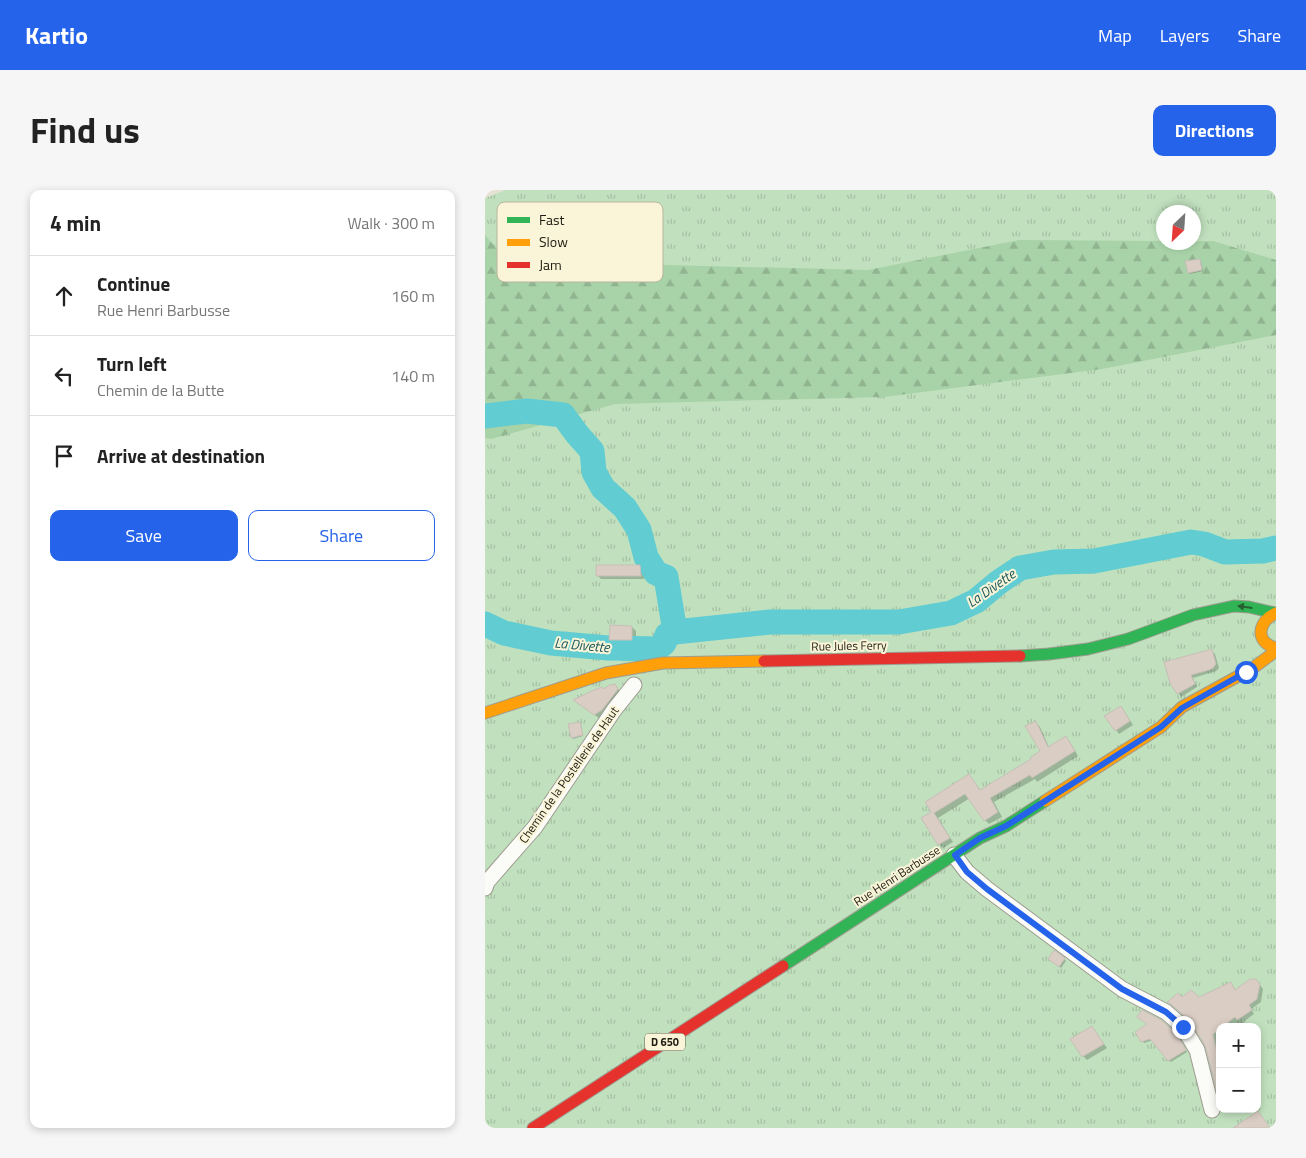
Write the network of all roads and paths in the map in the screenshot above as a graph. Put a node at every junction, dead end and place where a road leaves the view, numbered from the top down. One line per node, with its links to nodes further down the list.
1 (1215, 610): 2 (main road, Rue Jules Ferry, one-way to 1); 3 (main road, Rue Jules Ferry); 8 (main road, Rue Jules Ferry)
2 (1275, 613): 3 (main road)
3 (1254, 623): 4 (main road)
4 (1265, 643): 5 (main road); 6 (main road)
5 (1276, 650): 6 (main road, Rue Henri Barbusse / D 650)
6 (1246, 672): 9 (main road, Rue Henri Barbusse / D 650)
7 (634, 685): 10 (street, Chemin de la Postellerie de Haut)
8 (485, 713)
9 (955, 855): 11 (street); 12 (main road, Rue Henri Barbusse / D 650)
10 (485, 888)
11 (1212, 1110)
12 (533, 1128)

